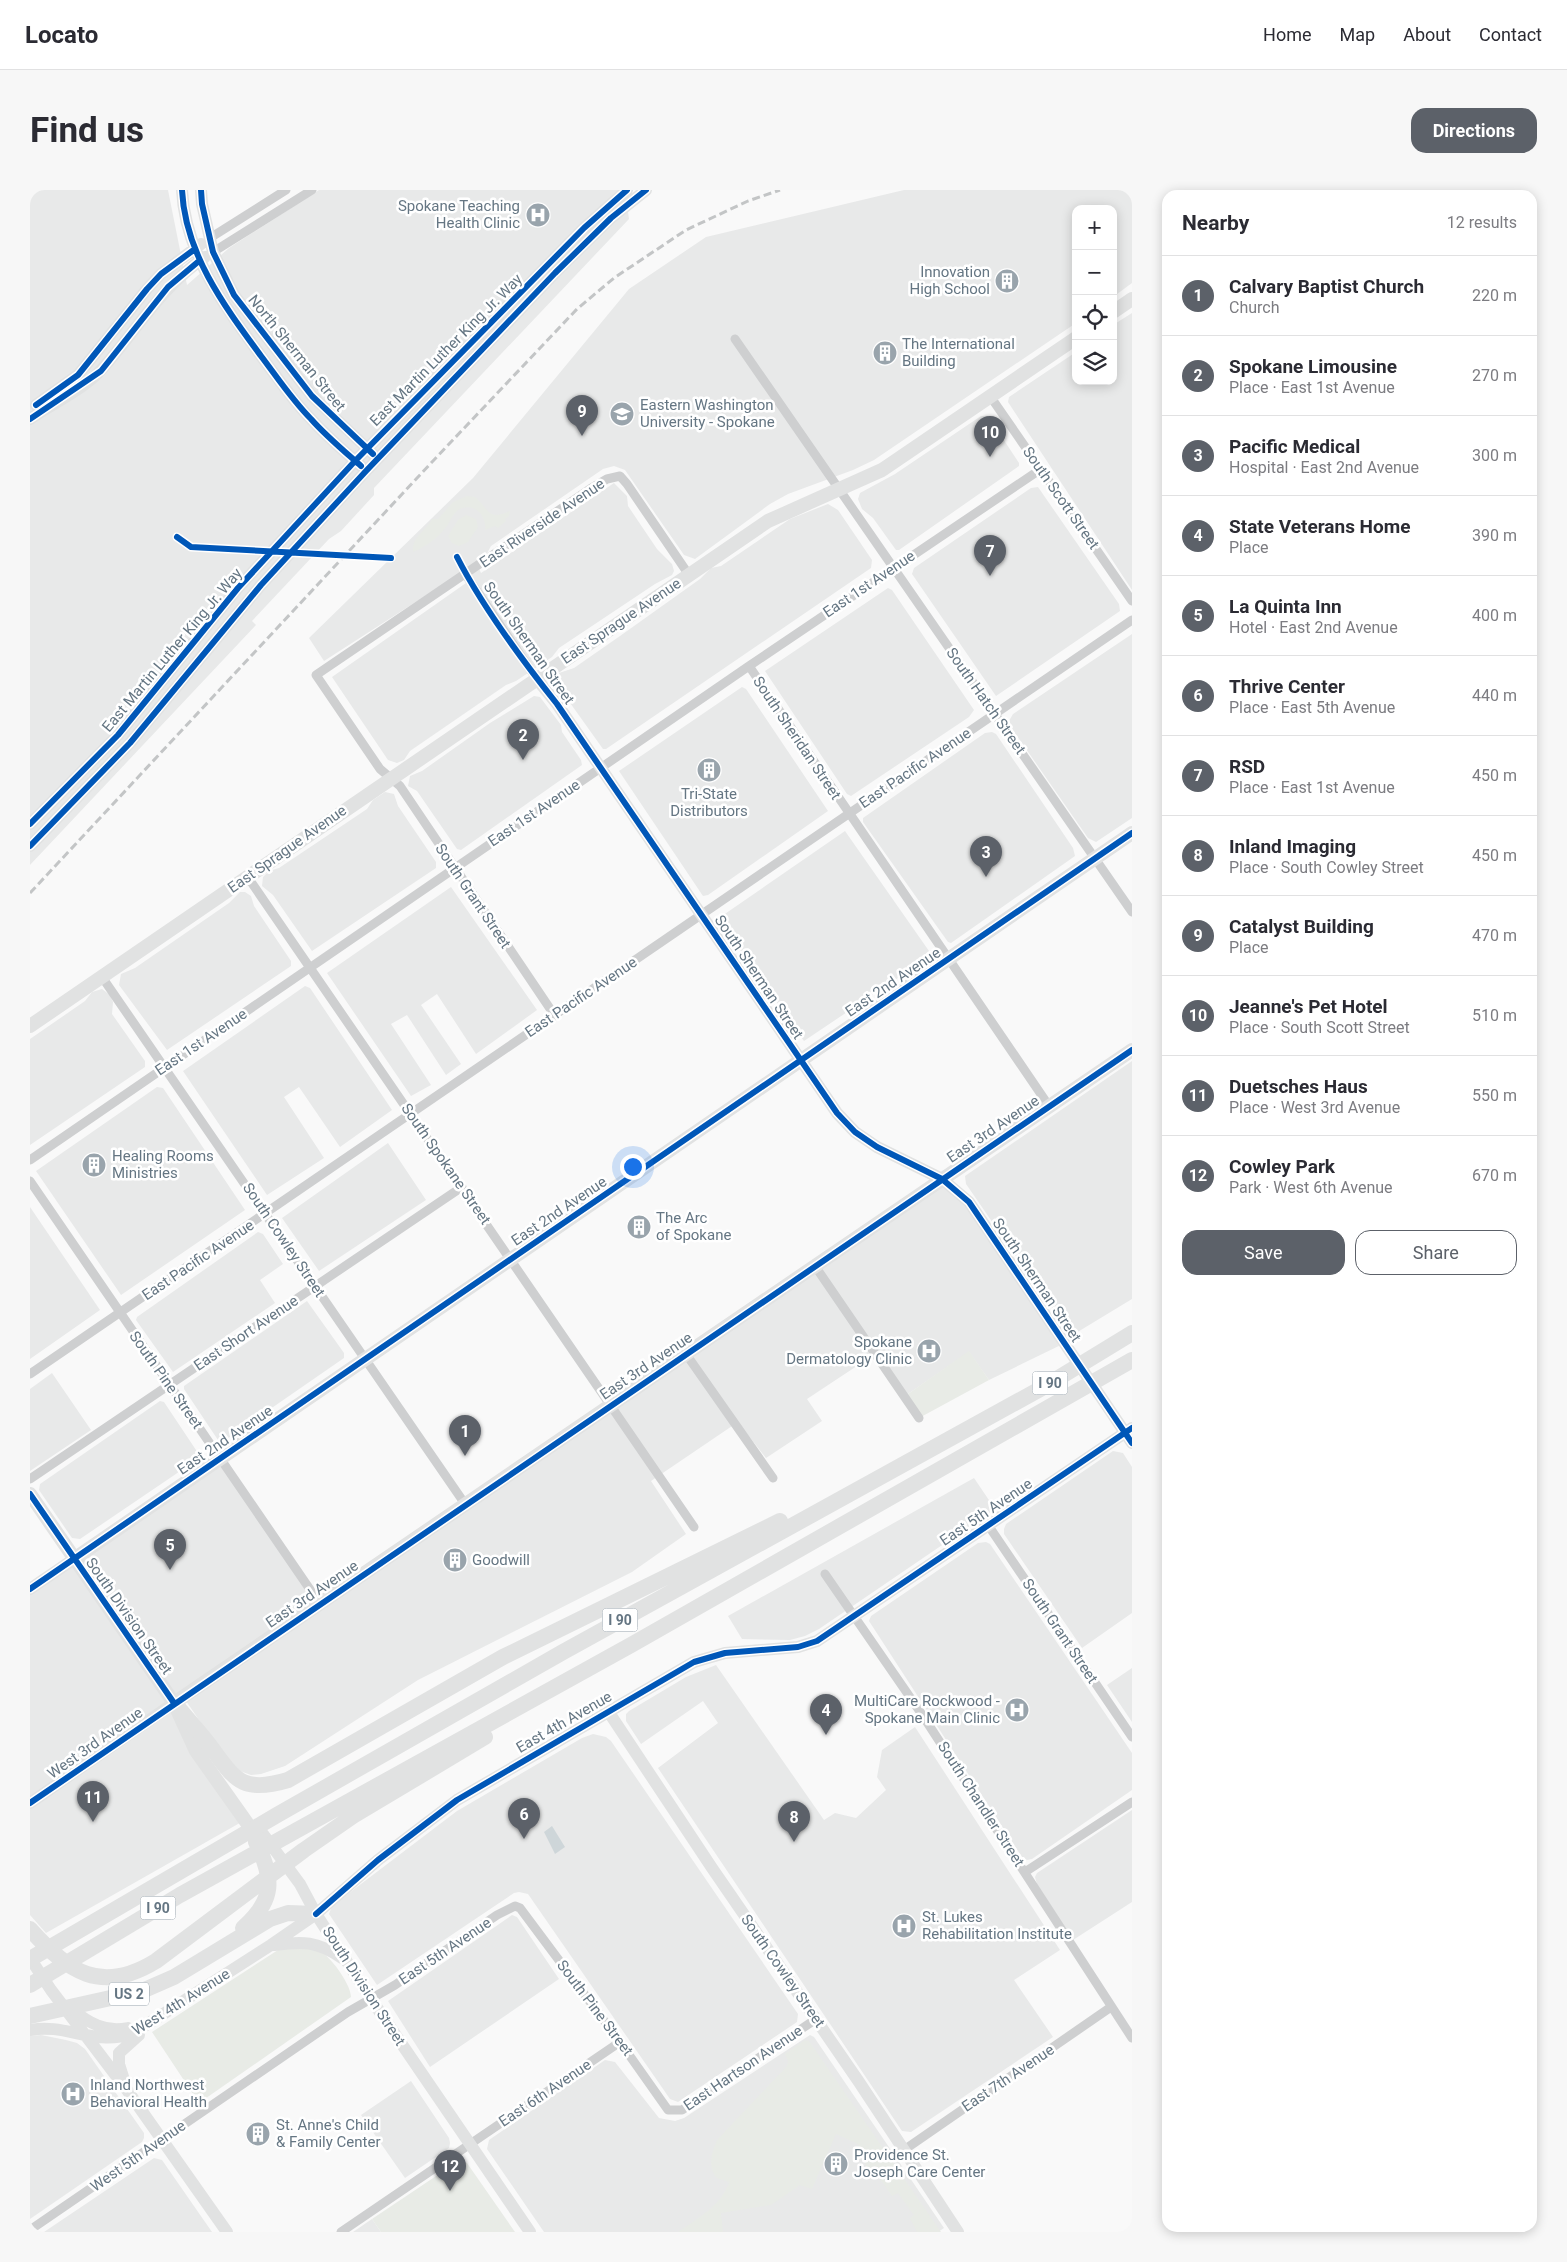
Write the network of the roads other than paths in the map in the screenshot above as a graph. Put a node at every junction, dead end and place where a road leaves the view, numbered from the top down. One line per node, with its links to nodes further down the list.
1 (182, 190): 9 (street, North Sherman Street)
2 (201, 190): 7 (street, North Sherman Street)
3 (286, 190): 7 (street)
4 (312, 190): 8 (street)
5 (627, 190): 17 (street, East Martin Luther King Jr. Way)
6 (646, 190): 18 (street, East Martin Luther King Jr. Way)
7 (210, 238): 8 (street, North Sherman Street); 9 (street)
8 (213, 252): 9 (street); 17 (street, North Sherman Street)
9 (197, 255): 15 (street); 16 (street); 19 (street, North Sherman Street)
10 (1132, 299): 11 (main road)
11 (1117, 309)
12 (735, 339): 22 (street, South Hatch Street)
13 (1073, 340): 14 (main road, East Sprague Avenue)
14 (990, 396): 20 (street, South Scott Street); 22 (main road, East Sprague Avenue)
15 (30, 409)
16 (30, 419)
17 (367, 448): 18 (street, North Sherman Street); 19 (street, East Martin Luther King Jr. Way)
18 (378, 459): 21 (street, East Martin Luther King Jr. Way)
19 (355, 461): 21 (street, North Sherman Street); 35 (street, East Martin Luther King Jr. Way)
20 (1040, 469): 23 (street, East 1st Avenue); 26 (street, South Scott Street)
21 (366, 471): 37 (street, East Martin Luther King Jr. Way)
22 (840, 489): 23 (street, South Hatch Street); 25 (main road, East Sprague Avenue)
23 (893, 567): 28 (street, East 1st Avenue); 31 (street, South Hatch Street)
24 (466, 575): 25 (street, East Riverside Avenue); 29 (street, East Riverside Avenue); 30 (street, South Sherman Street)
25 (690, 575): 30 (main road, East Sprague Avenue)
26 (1132, 601)
27 (1132, 620): 31 (street, East Pacific Avenue)
28 (748, 666): 32 (street, East 1st Avenue); 34 (street, South Sheridan Street)
29 (316, 675): 33 (street, South Grant Street)
30 (536, 678): 32 (street, South Sherman Street); 33 (main road, East Sprague Avenue)
31 (995, 714): 34 (street, East Pacific Avenue); 38 (street, South Hatch Street)
32 (600, 768): 39 (street, East 1st Avenue); 42 (street, South Sherman Street)
33 (390, 778): 39 (street, South Grant Street); 40 (main road, East Sprague Avenue)
34 (848, 812): 42 (street, East Pacific Avenue); 43 (street, South Sheridan Street)
35 (30, 824)
36 (1132, 833): 38 (main road, East 2nd Avenue)
37 (30, 846)
38 (1095, 858): 41 (street, South Hatch Street); 43 (main road, East 2nd Avenue)
39 (455, 867): 44 (street, East 1st Avenue); 46 (street, South Grant Street)
40 (247, 876): 44 (street, South Spokane Street); 45 (main road, East Sprague Avenue)
41 (1132, 912)
42 (701, 914): 46 (street, East Pacific Avenue); 49 (street, South Sherman Street)
43 (948, 959): 49 (main road, East 2nd Avenue); 51 (street, South Sheridan Street)
44 (310, 967): 50 (street, East 1st Avenue); 52 (street, South Spokane Street)
45 (102, 977): 47 (main road, East Sprague Avenue); 50 (street, South Cowley Street)
46 (555, 1016): 52 (street, East Pacific Avenue)
47 (30, 1026)
48 (1132, 1050): 51 (main road, East 3rd Avenue)
49 (800, 1060): 54 (street, South Sherman Street); 58 (main road, East 2nd Avenue)
50 (165, 1067): 53 (street, East 1st Avenue); 57 (street, South Cowley Street)
51 (1049, 1106): 54 (main road, East 3rd Avenue)
52 (410, 1113): 56 (street, South Spokane Street); 57 (street, East Pacific Avenue)
53 (30, 1160)
54 (942, 1179): 59 (main road, East 3rd Avenue); 71 (street, South Sherman Street)
55 (30, 1181): 61 (street, South Pine Street)
56 (462, 1187): 58 (street, South Spokane Street); 60 (street, East Short Avenue)
57 (266, 1214): 60 (street, South Cowley Street); 61 (street, East Pacific Avenue)
58 (511, 1259): 64 (main road, East 2nd Avenue); 68 (street, South Spokane Street)
59 (815, 1266): 63 (main road, East 3rd Avenue); 69 (street)
60 (316, 1286): 64 (street, South Cowley Street); 67 (street, East Short Avenue)
61 (119, 1314): 66 (street, East Pacific Avenue); 67 (street, South Pine Street)
62 (1132, 1333): 70 (highway, I 90)
63 (686, 1354): 68 (main road, East 3rd Avenue); 73 (street)
64 (366, 1359): 72 (main road, East 2nd Avenue); 76 (street, South Cowley Street)
65 (1132, 1360): 84 (highway, I 90)
66 (30, 1374)
67 (169, 1386): 72 (street, South Pine Street); 74 (street, East Short Avenue)
68 (610, 1406): 76 (main road, East 3rd Avenue); 78 (street, South Spokane Street)
69 (919, 1418)
70 (966, 1430): 85 (highway); 97 (highway, I 90)
71 (1130, 1434): 77 (street, East 5th Avenue)
72 (221, 1459): 79 (main road, East 2nd Avenue); 82 (street, South Pine Street)
73 (773, 1478)
74 (30, 1479)
75 (30, 1494): 79 (main road, South Division Street / US 2)
76 (465, 1504): 82 (main road, East 3rd Avenue)
77 (988, 1525): 83 (street, East 5th Avenue); 87 (street, South Grant Street)
78 (694, 1527)
79 (74, 1559): 81 (street); 85 (main road, South Division Street / US 2)
80 (825, 1574): 83 (street, South Chandler Street)
81 (30, 1589)
82 (320, 1604): 85 (main road, East 3rd Avenue)
83 (854, 1617): 86 (street, East 4th Avenue); 91 (street, South Chandler Street)
84 (631, 1645): 94 (highway); 99 (highway, I 90)
85 (174, 1703): 89 (street, West 3rd Avenue); 90 (main road, South Division Street / US 2)
86 (608, 1711): 93 (street, East 4th Avenue); 105 (street, South Cowley Street)
87 (1132, 1737)
88 (1132, 1802): 91 (street)
89 (30, 1803)
90 (247, 1823): 93 (street, South Division Street); 96 (highway, US 2)
91 (1025, 1872): 102 (street, South Chandler Street)
92 (520, 1908): 101 (street, East 5th Avenue); 109 (street, South Pine Street)
93 (316, 1914): 95 (street, West 4th Avenue); 96 (highway); 98 (street, South Division Street)
94 (30, 1929)
95 (271, 1945): 98 (street); 104 (street, West 4th Avenue)
96 (218, 1949): 103 (highway, US 2)
97 (30, 1959): 100 (street)
98 (347, 1962): 101 (street, South Division Street)
99 (30, 1985)
100 (51, 1990): 104 (street); 107 (street)
101 (371, 1999): 112 (street, West 5th Avenue); 113 (street, South Division Street)
102 (1111, 2007): 108 (street, South Chandler Street); 114 (street, East 7th Avenue)
103 (30, 2016)
104 (158, 2018): 107 (street, West 4th Avenue); 110 (street)
105 (816, 2019): 111 (street, East Hartson Avenue); 114 (street, South Cowley Street)
106 (30, 2030): 107 (street, West 4th Avenue)
107 (86, 2037): 110 (street)
108 (1132, 2038)
109 (620, 2042): 111 (street, South Pine Street); 113 (street, East 6th Avenue)
110 (127, 2090): 112 (street)
111 (668, 2110)
112 (162, 2139): 115 (street, West 5th Avenue); 116 (street)
113 (470, 2145): 117 (street, East 6th Avenue); 118 (street, South Division Street)
114 (904, 2150): 119 (street, South Cowley Street)
115 (30, 2230)
116 (226, 2232)
117 (342, 2232)
118 (530, 2232)
119 (958, 2232)

